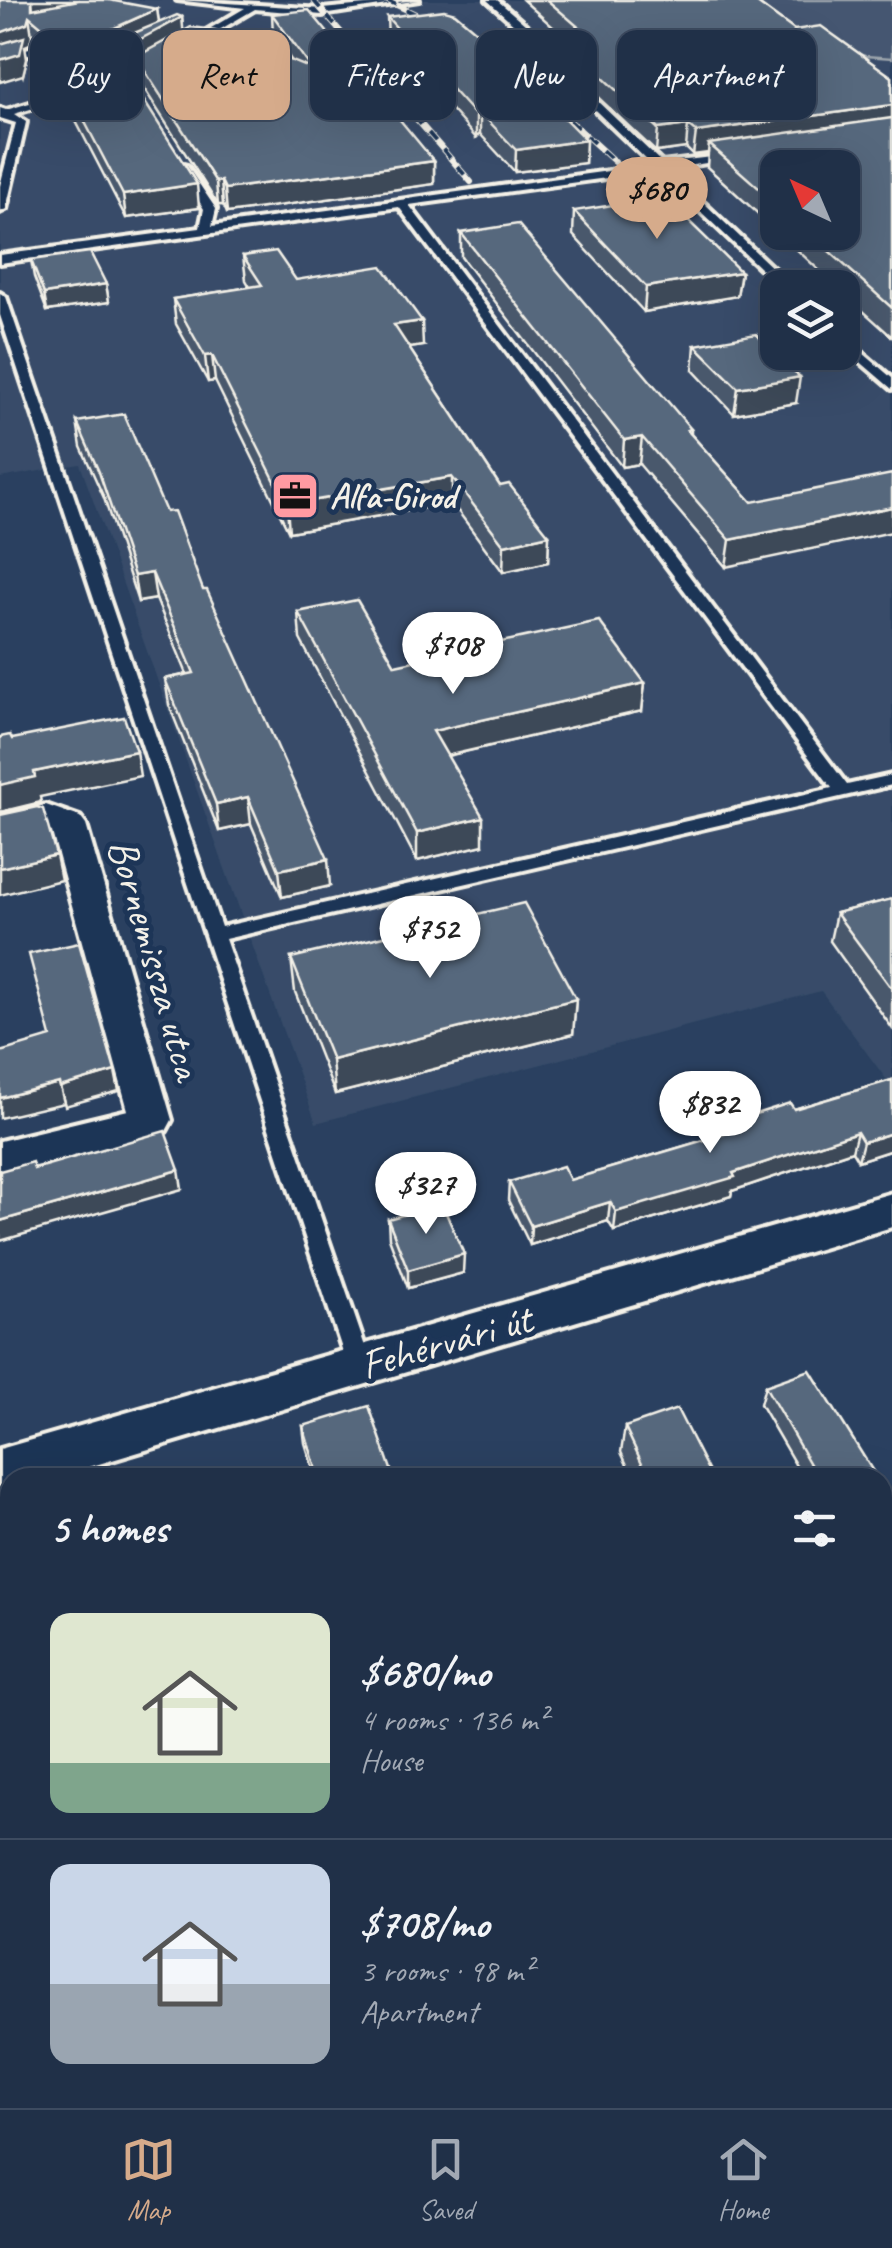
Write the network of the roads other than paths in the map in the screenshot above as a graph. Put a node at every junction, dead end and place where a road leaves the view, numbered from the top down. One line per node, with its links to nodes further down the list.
1 (182, 0): 5 (lane)
2 (411, 0): 5 (lane)
3 (474, 0): 6 (lane)
4 (492, 0): 6 (lane)
5 (250, 9): 7 (lane)
6 (510, 14): 14 (lane)
7 (213, 30)
8 (30, 51): 9 (lane)
9 (0, 60)
10 (30, 105): 11 (lane)
11 (2, 113): 16 (lane)
12 (738, 155): 14 (lane)
13 (178, 160): 17 (lane)
14 (660, 166): 15 (lane); 19 (lane)
15 (402, 203): 17 (lane); 24 (lane)
16 (0, 209)
17 (206, 230): 18 (lane)
18 (0, 259)
19 (769, 270)
20 (0, 297): 26 (lane)
21 (860, 356): 22 (lane)
22 (892, 386)
23 (892, 780): 24 (lane)
24 (844, 791): 26 (lane)
25 (0, 827): 27 (street, Bornemissza utca)
26 (213, 935): 29 (lane)
27 (0, 1158)
28 (892, 1210): 29 (street, Fehérvári út)
29 (360, 1367): 30 (street, Fehérvári út)
30 (10, 1468)

